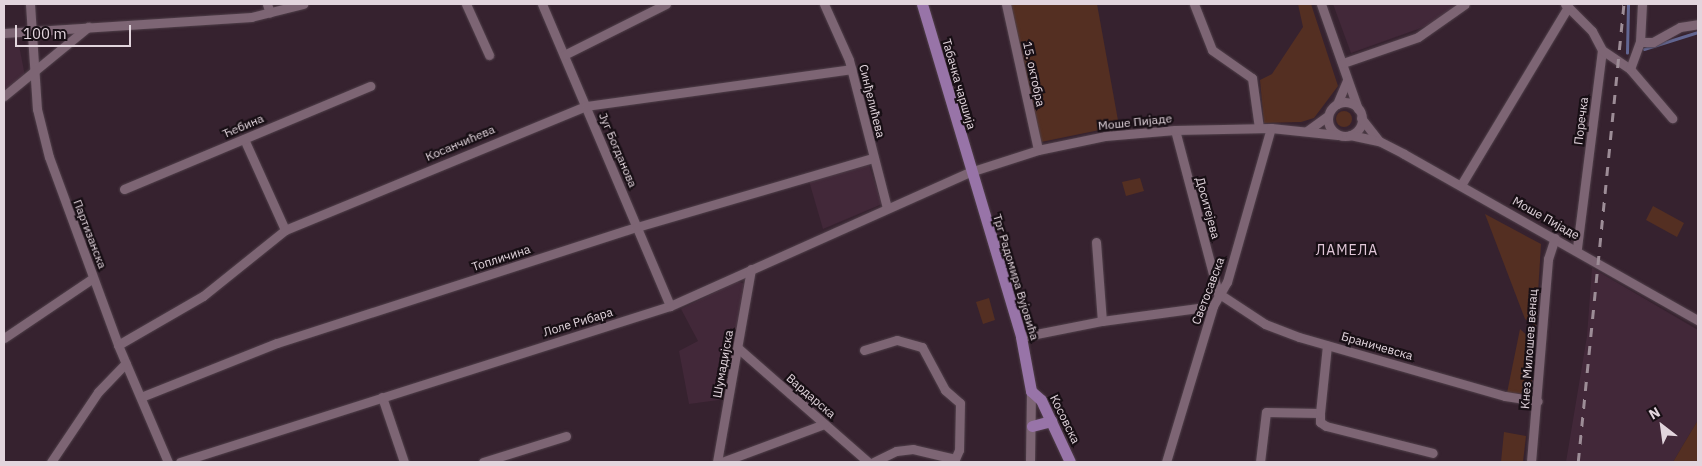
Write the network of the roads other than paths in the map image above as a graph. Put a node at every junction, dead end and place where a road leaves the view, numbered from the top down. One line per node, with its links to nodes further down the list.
1 (30, 4): 18 (street, Партизанска)
2 (267, 4): 15 (street)
3 (303, 4): 15 (street)
4 (466, 4): 22 (street)
5 (542, 4): 23 (street, Југ Богданова)
6 (666, 4): 23 (street)
7 (824, 4): 26 (street, Синђелићева)
8 (922, 4): 46 (main road, Табачка чаршија)
9 (1006, 4): 44 (street, 15. октобра)
10 (1194, 4): 36 (street)
11 (1321, 4): 24 (street, Моше Пијаде)
12 (1465, 4): 24 (street)
13 (1642, 4): 20 (street)
14 (1567, 5): 21 (street); 47 (street)
15 (270, 13): 17 (street)
16 (1698, 24): 20 (street)
17 (89, 27): 18 (street); 27 (street)
18 (30, 32): 19 (street); 27 (street, Партизанска)
19 (4, 33)
20 (1640, 42): 25 (street)
21 (1602, 50): 25 (street); 54 (street, Поречка)
22 (489, 55)
23 (564, 55): 32 (street, Југ Богданова)
24 (1343, 63): 28 (street, Моше Пијаде)
25 (1630, 69): 35 (street)
26 (851, 70): 32 (street, Косанчићева); 45 (street, Синђелићева)
27 (33, 74): 30 (street); 56 (street, Партизанска)
28 (1347, 79): 31 (street); 33 (street, Моше Пијаде)
29 (370, 86): 42 (street, Ћебина)
30 (4, 96)
31 (1337, 104): 33 (street); 34 (street)
32 (586, 106): 50 (street, Југ Богданова); 51 (street, Косанчићева)
33 (1360, 114): 41 (street); 43 (street, Моше Пијаде)
34 (1328, 116): 39 (street); 40 (street)
35 (1672, 118)
36 (1260, 128): 37 (street, Моше Пијаде); 38 (street, Моше Пијаде)
37 (1271, 128): 39 (street, Моше Пијаде); 57 (street, Светосавска)
38 (1175, 130): 44 (street, Моше Пијаде); 57 (street, Доситејева)
39 (1306, 131): 40 (street, Моше Пијаде)
40 (1338, 135): 41 (street, Моше Пијаде)
41 (1350, 135): 43 (street, Моше Пијаде)
42 (244, 138): 48 (street, Ћебина); 51 (street)
43 (1380, 141): 47 (street, Моше Пијаде)
44 (1038, 150): 46 (street, Моше Пијаде)
45 (873, 158): 49 (street, Синђелићева); 50 (street, Топличина)
46 (970, 172): 49 (street, Лоле Рибара); 63 (main road, Трг Радомира Вујовића)
47 (1461, 185): 52 (street, Моше Пијаде)
48 (124, 189)
49 (887, 208): 55 (street, Лоле Рибара)
50 (637, 227): 58 (street, Југ Богданова); 70 (street, Топличина)
51 (285, 230): 64 (street, Косанчићева)
52 (1555, 238): 54 (street, Моше Пијаде); 72 (street, Кнез Милошев венац)
53 (1096, 242): 61 (street)
54 (1577, 249): 60 (street, Моше Пијаде)
55 (751, 269): 58 (street, Лоле Рибара); 66 (street, Шумадијска)
56 (94, 278): 62 (street); 64 (street, Партизанска)
57 (1218, 293): 59 (street, Светосавска); 65 (street, Браничевска)
58 (670, 306): 71 (street, Лоле Рибара)
59 (1213, 306): 61 (street); 90 (street, Светосавска)
60 (1698, 320)
61 (1102, 321): 63 (street)
62 (4, 338)
63 (1022, 338): 69 (main road, Трг Радомира Вујовића)
64 (118, 345): 68 (street, Партизанска)
65 (1327, 346): 72 (street, Браничевска); 73 (street)
66 (739, 349): 75 (street, Вардарска); 84 (street, Шумадијска)
67 (864, 350): 87 (street)
68 (126, 362): 70 (street, Партизанска); 79 (street)
69 (1031, 391): 74 (main road, Косовска); 76 (street)
70 (141, 397): 80 (street, Партизанска)
71 (382, 397): 81 (street, Лоле Рибара); 82 (street)
72 (1538, 401): 92 (street, Кнез Милошев венац)
73 (1320, 413): 78 (street); 91 (street)
74 (1051, 421): 76 (main road); 89 (main road, Косовска)
75 (824, 424): 85 (street); 86 (street, Вардарска)
76 (1032, 426): 88 (street)
77 (566, 436): 83 (street)
78 (1433, 454)
79 (51, 462)
80 (168, 462)
81 (180, 462)
82 (404, 462)
83 (482, 462)
84 (718, 462)
85 (722, 462)
86 (868, 462)
87 (873, 462)
88 (1030, 462)
89 (1070, 462)
90 (1166, 462)
91 (1260, 462)
92 (1531, 462)

